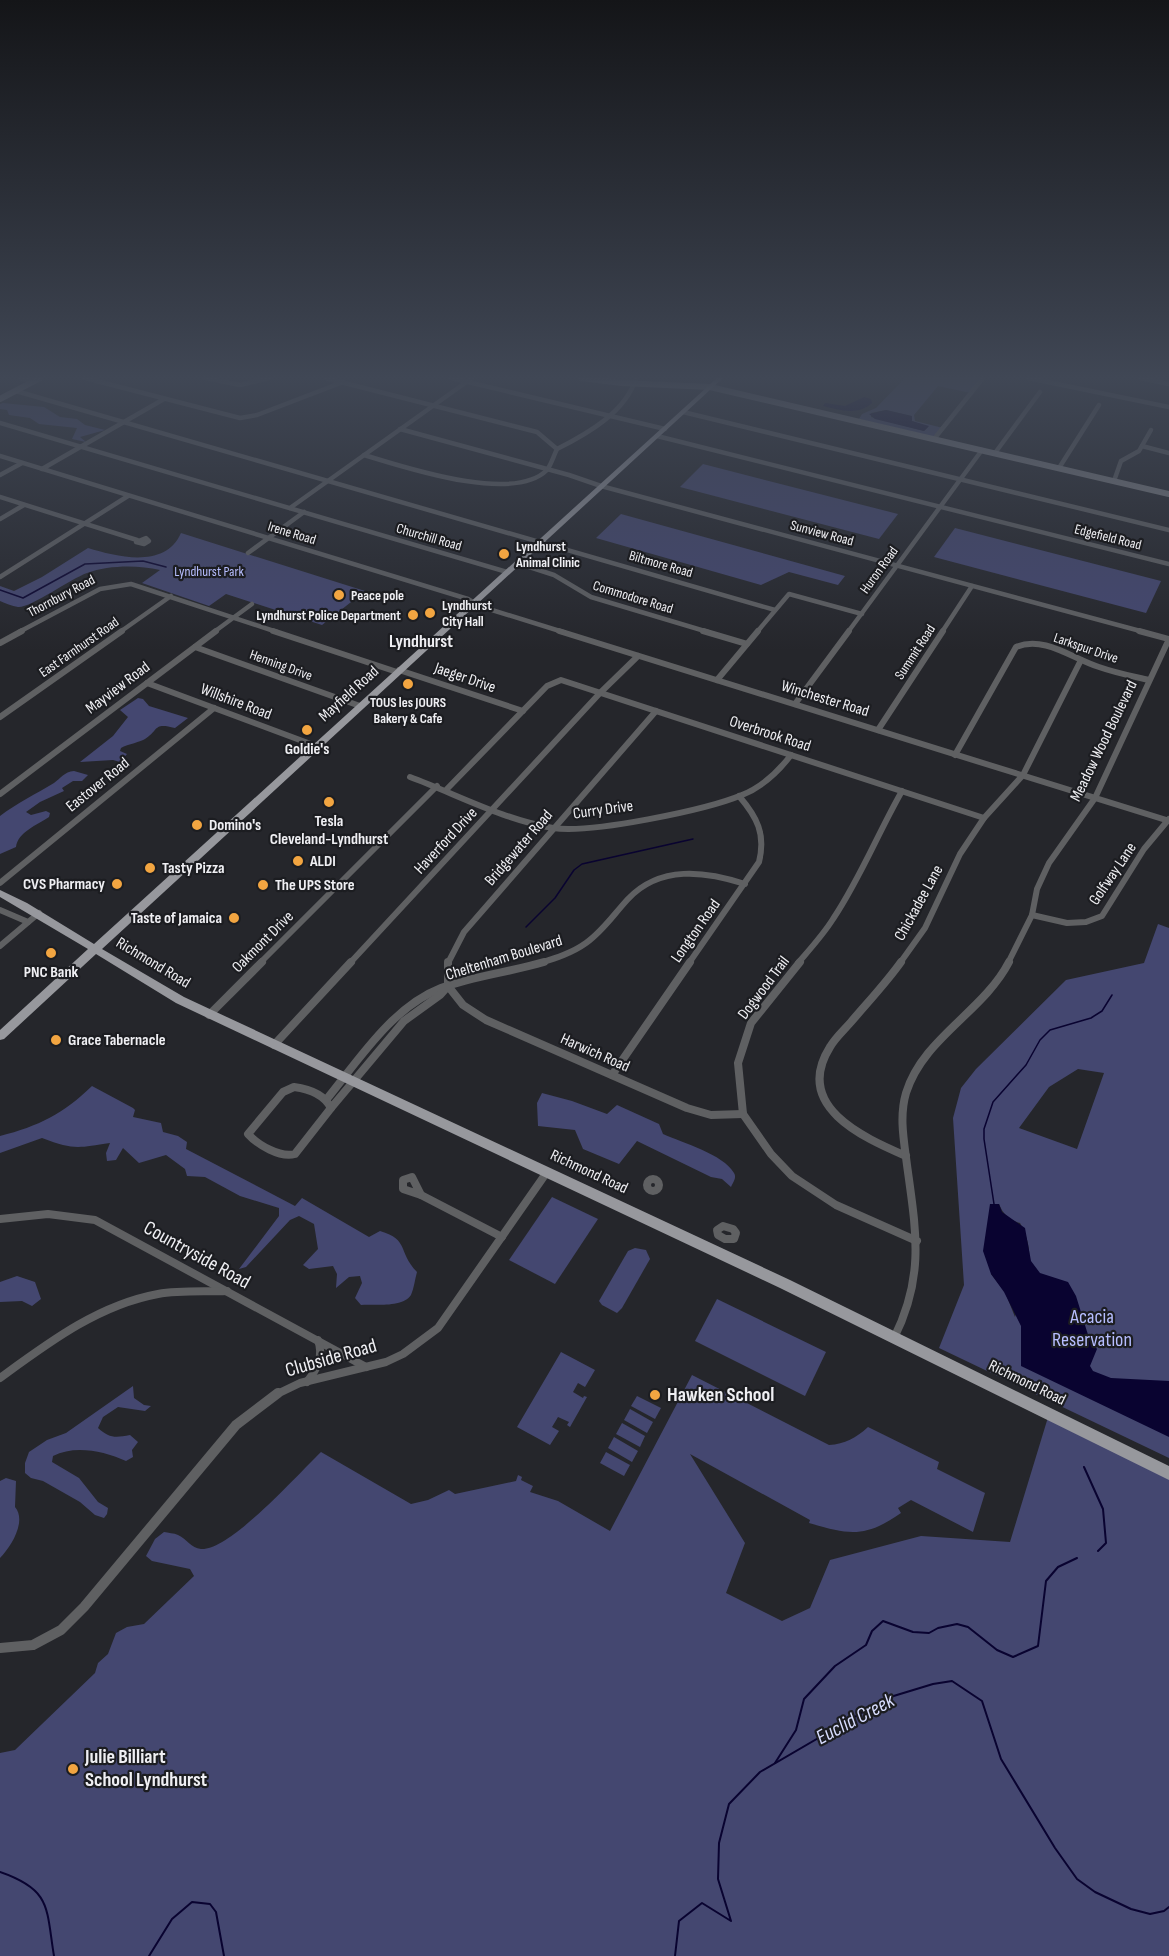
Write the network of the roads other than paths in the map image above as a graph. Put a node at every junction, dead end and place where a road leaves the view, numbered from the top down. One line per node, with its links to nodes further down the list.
1 (42, 469): 18 (street, Irene Road)
2 (157, 469): 22 (street, Churchill Road)
3 (287, 469): 14 (street, Biltmore Road)
4 (344, 469): 14 (street)
5 (418, 469): 6 (street)
6 (548, 469): 16 (street, Sunview Road)
7 (620, 469): 16 (main road, Mayfield Road)
8 (789, 469): 21 (street, Edgefield Road)
9 (921, 469): 13 (street)
10 (968, 469): 13 (street, Huron Road)
11 (1064, 469): 15 (main road)
12 (1118, 469): 15 (street)
13 (961, 479): 21 (street, Huron Road); 26 (street)
14 (328, 481): 22 (street); 29 (street, Biltmore Road)
15 (1114, 481): 17 (main road)
16 (601, 486): 29 (main road, Mayfield Road); 33 (street, Sunview Road)
17 (1169, 494)
18 (128, 495): 25 (street); 27 (street, Irene Road)
19 (0, 497): 20 (street)
20 (24, 505): 24 (street); 25 (street)
21 (939, 507): 32 (street, Edgefield Road); 33 (street, Huron Road)
22 (290, 508): 23 (street, Churchill Road)
23 (304, 512): 27 (street); 34 (street, Churchill Road)
24 (0, 519)
25 (84, 525): 28 (street); 35 (street)
26 (1169, 530)
27 (268, 538): 30 (street); 38 (street, Irene Road)
28 (137, 540)
29 (540, 542): 31 (main road, Mayfield Road); 40 (street, Biltmore Road)
30 (248, 553)
31 (517, 563): 34 (main road, Mayfield Road); 45 (street, Commodore Road)
32 (1169, 564)
33 (897, 566): 36 (street, Sunview Road); 41 (street, Huron Road)
34 (507, 572): 38 (main road, Mayfield Road)
35 (0, 577)
36 (972, 586): 43 (street, Sunview Road); 61 (street, Summit Road)
37 (171, 596): 42 (street, Thornbury Road); 44 (street, Thornbury Road); 60 (street, East Farnhurst Road)
38 (473, 602): 48 (street, Winchester Road); 50 (main road, Mayfield Road)
39 (252, 603): 42 (street, Mayview Road)
40 (775, 610): 41 (street); 45 (street)
41 (862, 614): 55 (street, Huron Road)
42 (233, 618): 46 (street, Mayview Road); 50 (street, Jaeger Drive)
43 (1169, 639): 47 (street, Meadow Wood Boulevard)
44 (0, 643)
45 (747, 644): 51 (street)
46 (195, 647): 53 (street, Mayview Road); 56 (street, Henning Drive)
47 (1167, 651): 52 (street, Meadow Wood Boulevard)
48 (638, 656): 51 (street, Winchester Road); 54 (street, Haverford Drive)
49 (1081, 660): 52 (street, Larkspur Drive); 63 (street, Larkspur Drive); 65 (street, Chickadee Lane)
50 (398, 671): 56 (main road, Mayfield Road); 58 (street, Jaeger Drive)
51 (717, 680): 55 (street, Winchester Road)
52 (1149, 680): 72 (street, Meadow Wood Boulevard)
53 (147, 683): 57 (street, Willshire Road); 70 (street, Mayview Road)
54 (600, 693): 58 (street, Overbrook Road); 59 (street, Overbrook Road); 73 (street, Haverford Drive)
55 (795, 704): 61 (street, Winchester Road)
56 (360, 706): 62 (main road, Mayfield Road)
57 (214, 708): 62 (street, Willshire Road); 77 (street, Eastover Road)
58 (523, 711): 68 (street)
59 (656, 711): 64 (street, Overbrook Road); 76 (street, Bridgewater Road)
60 (0, 717)
61 (878, 730): 63 (street, Winchester Road)
62 (316, 746): 85 (main road, Mayfield Road)
63 (955, 754): 65 (street, Winchester Road)
64 (791, 755): 69 (street, Overbrook Road); 71 (street, Curry Drive)
65 (1023, 776): 72 (street, Winchester Road); 74 (street, Chickadee Lane)
66 (410, 777): 67 (street, Curry Drive)
67 (437, 786): 68 (street, Curry Drive); 87 (street, Oakmont Drive)
68 (447, 789): 73 (street, Curry Drive)
69 (903, 791): 74 (street, Overbrook Road); 93 (street, Dogwood Trail)
70 (0, 794)
71 (739, 796): 76 (street, Curry Drive); 78 (street, Longton Road)
72 (1095, 798): 75 (street, Winchester Road); 82 (street, Meadow Wood Boulevard)
73 (495, 808): 76 (street, Curry Drive); 89 (street, Haverford Drive)
74 (984, 818): 94 (street, Chickadee Lane)
75 (1168, 820): 82 (street, Golfway Lane)
76 (555, 828): 86 (street, Bridgewater Road)
77 (0, 883)
78 (745, 884): 86 (street, Cheltenham Boulevard); 90 (street, Longton Road)
79 (0, 893): 81 (main road, Richmond Road)
80 (0, 910): 83 (street)
81 (39, 913): 83 (street); 85 (main road, Richmond Road)
82 (1032, 915): 94 (street, Meadow Wood Boulevard)
83 (27, 922): 84 (street)
84 (0, 946)
85 (95, 949): 87 (main road, Richmond Road); 88 (main road, Mayfield Road)
86 (448, 986): 90 (street, Harwich Road); 91 (street, Cheltenham Boulevard)
87 (209, 1015): 89 (main road, Richmond Road)
88 (0, 1036)
89 (274, 1045): 91 (main road, Richmond Road)
90 (612, 1075): 93 (street, Harwich Road)
91 (349, 1080): 92 (street, Cheltenham Boulevard); 95 (main road, Richmond Road)
92 (328, 1104): 92 (street, Cheltenham Boulevard)
93 (743, 1114): 100 (street, Dogwood Trail)
94 (906, 1156): 100 (street, Meadow Wood Boulevard)
95 (547, 1172): 98 (street, Clubside Road); 101 (main road, Richmond Road)
96 (421, 1195): 98 (street)
97 (0, 1219): 102 (street, Countryside Road)
98 (502, 1237): 105 (street, Clubside Road)
99 (725, 1239): 101 (street)
100 (917, 1241): 103 (street, Meadow Wood Boulevard)
101 (717, 1252): 103 (main road, Richmond Road)
102 (228, 1291): 104 (street, Countryside Road); 106 (street)
103 (894, 1338): 108 (main road, Richmond Road)
104 (318, 1340): 105 (street, Countryside Road); 107 (street)
105 (366, 1367): 107 (street, Clubside Road)
106 (0, 1378)
107 (307, 1382): 109 (street, Clubside Road)
108 (1169, 1473)
109 (0, 1648)

